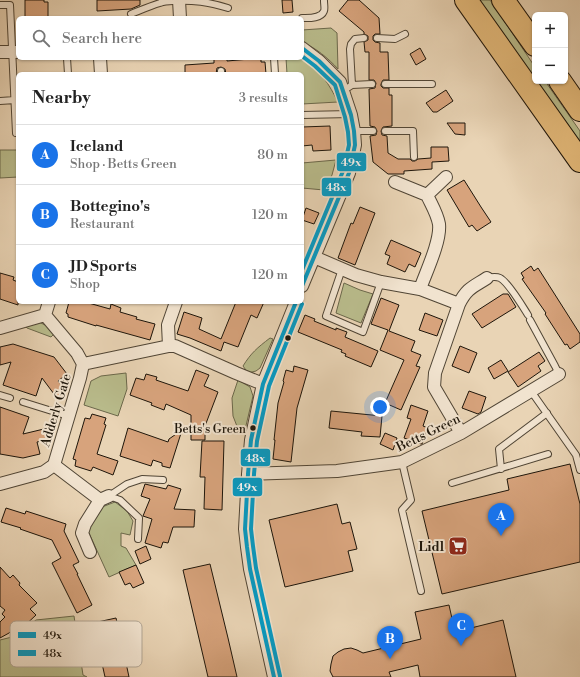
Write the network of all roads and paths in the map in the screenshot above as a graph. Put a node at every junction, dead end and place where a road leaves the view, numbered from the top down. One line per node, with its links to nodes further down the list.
1 (179, 0): 6 (lane); 7 (lane); 8 (street)
2 (466, 0): 37 (highway)
3 (503, 0): 13 (highway)
4 (324, 1): 9 (lane)
5 (0, 5): 15 (lane)
6 (228, 8)
7 (131, 14)
8 (180, 16)
9 (304, 18)
10 (405, 34): 12 (lane)
11 (364, 38): 26 (lane)
12 (377, 38)
13 (532, 41)
14 (304, 50): 26 (street)
15 (10, 52): 27 (lane)
16 (67, 60): 19 (lane)
17 (100, 60): 20 (street)
18 (274, 60): 21 (lane)
19 (68, 72)
20 (101, 72)
21 (275, 72)
22 (372, 84): 26 (lane)
23 (385, 84): 24 (lane)
24 (432, 84)
25 (562, 84): 29 (highway)
26 (348, 88): 30 (street)
27 (15, 100): 28 (lane); 35 (lane)
28 (0, 101)
29 (580, 110)
30 (350, 114): 31 (lane); 32 (street)
31 (304, 115)
32 (354, 131): 33 (lane); 41 (street)
33 (373, 131)
34 (385, 131): 36 (lane)
35 (16, 133)
36 (414, 157)
37 (580, 161)
38 (446, 177): 40 (street)
39 (396, 182): 40 (street)
40 (427, 195): 46 (street)
41 (314, 257): 42 (street); 44 (street)
42 (342, 269): 45 (street); 45 (lane)
43 (487, 278): 50 (street); 55 (lane)
44 (304, 281)
45 (381, 282): 46 (street)
46 (420, 288): 50 (street)
47 (48, 304): 51 (street)
48 (175, 304): 53 (street)
49 (295, 304): 56 (street)
50 (459, 304): 63 (street)
51 (45, 315): 52 (street); 54 (street, Adderly Gate)
52 (0, 328)
53 (169, 346): 54 (street, Adderly Gate); 56 (street, Adderly Gate)
54 (83, 364): 62 (street, Adderly Gate)
55 (559, 374): 57 (street, Betts Green)
56 (263, 384): 69 (street)
57 (531, 391): 61 (lane); 63 (street, Betts Green)
58 (0, 395): 59 (lane)
59 (10, 398)
60 (23, 402): 62 (lane)
61 (547, 413): 67 (lane); 68 (lane)
62 (68, 416): 66 (street, Adderly Gate)
63 (461, 433): 65 (street, Betts Green)
64 (548, 454): 67 (lane)
65 (402, 462): 69 (street, Betts Green); 76 (lane)
66 (54, 465): 72 (street, Adderly Gate); 73 (street, Adderly Gate)
67 (501, 469): 71 (lane)
68 (580, 470)
69 (248, 474): 77 (street)
70 (163, 480): 73 (lane)
71 (452, 483)
72 (0, 484)
73 (104, 498): 74 (lane); 75 (street)
74 (138, 539)
75 (90, 552)
76 (421, 591)
77 (274, 677)

